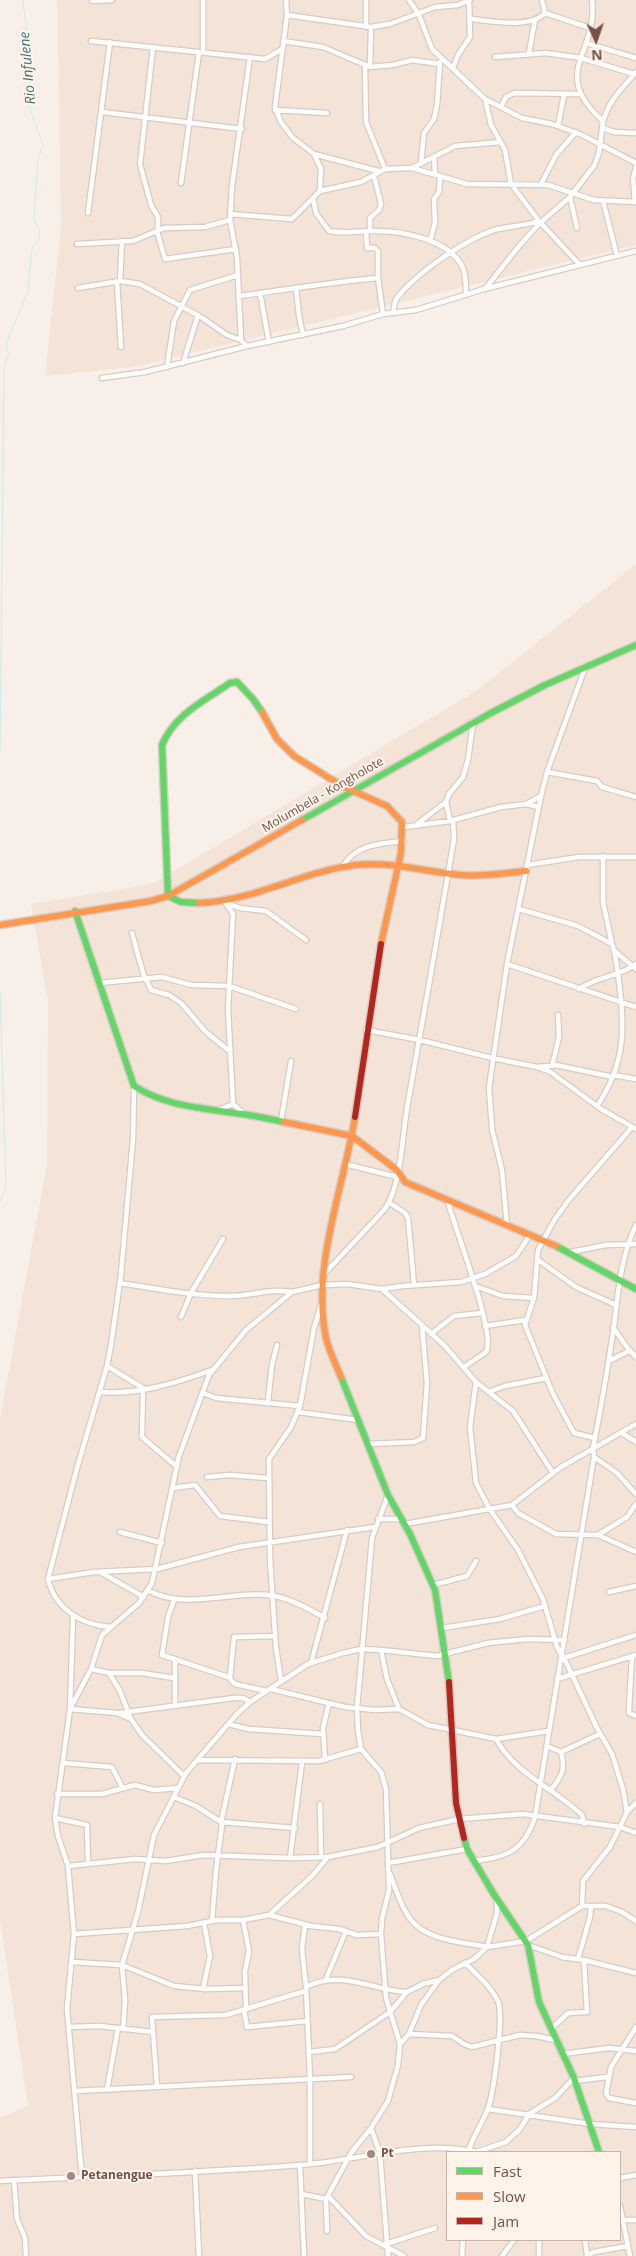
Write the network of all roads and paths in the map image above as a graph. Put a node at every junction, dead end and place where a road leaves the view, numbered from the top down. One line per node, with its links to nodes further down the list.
1 (112, 0): 9 (street)
2 (203, 0): 23 (street)
3 (286, 0): 11 (street)
4 (366, 0): 15 (street)
5 (408, 0): 12 (street)
6 (470, 0): 12 (street); 13 (street)
7 (542, 0): 10 (street)
8 (592, 0): 16 (street)
9 (92, 1)
10 (545, 13): 14 (street); 16 (street)
11 (287, 15): 15 (street); 18 (street)
12 (419, 15): 15 (street); 29 (street)
13 (472, 19): 14 (street); 31 (street)
14 (535, 20): 24 (street)
15 (368, 27): 30 (street)
16 (590, 28): 20 (street)
17 (90, 41): 19 (street)
18 (283, 41): 22 (street); 30 (street)
19 (110, 42): 21 (street); 38 (street)
20 (586, 43): 27 (street); 28 (street)
21 (153, 47): 23 (street); 40 (street)
22 (282, 49): 26 (street); 37 (street)
23 (201, 52): 26 (street); 42 (street)
24 (529, 53): 25 (street); 27 (street)
25 (495, 56)
26 (250, 57): 45 (street)
27 (581, 58): 32 (street); 33 (street)
28 (636, 58)
29 (441, 61): 30 (street); 31 (street); 52 (street)
30 (368, 66): 55 (street)
31 (453, 68): 35 (street)
32 (635, 73): 41 (street)
33 (580, 94): 34 (street); 41 (street)
34 (564, 95): 36 (street); 43 (street)
35 (485, 98): 36 (street); 48 (street)
36 (501, 107): 43 (street)
37 (275, 110): 39 (street); 50 (street)
38 (102, 112): 40 (street); 68 (street)
39 (327, 113)
40 (146, 117): 42 (street); 73 (street)
41 (603, 121): 44 (street)
42 (190, 122): 45 (street); 60 (street)
43 (558, 126): 46 (street)
44 (602, 128): 47 (street); 49 (street)
45 (242, 129): 69 (street)
46 (576, 132): 49 (street); 62 (street)
47 (636, 132)
48 (501, 142): 51 (street); 61 (street)
49 (599, 144): 53 (street); 64 (street)
50 (314, 154): 56 (street); 63 (street)
51 (434, 157): 52 (street); 57 (street)
52 (421, 163): 54 (street)
53 (636, 165): 67 (street)
54 (412, 168): 55 (street); 57 (street)
55 (385, 170): 56 (street)
56 (378, 171): 58 (street)
57 (434, 173): 59 (street)
58 (374, 176): 63 (street); 74 (street)
59 (440, 176): 61 (street); 75 (street)
60 (182, 182)
61 (511, 184): 62 (street); 71 (street)
62 (541, 184): 64 (street)
63 (320, 190): 65 (street)
64 (570, 196): 66 (street); 71 (street); 72 (street)
65 (314, 198): 69 (street); 74 (street)
66 (603, 201): 67 (street); 81 (street)
67 (636, 202)
68 (88, 213)
69 (230, 214): 70 (street)
70 (230, 220): 73 (street); 78 (street)
71 (540, 222): 80 (street); 82 (street); 88 (street)
72 (577, 228)
73 (158, 231): 76 (street); 78 (street)
74 (368, 231): 75 (street); 84 (street)
75 (430, 241): 80 (street)
76 (122, 242): 77 (street); 85 (street)
77 (77, 244)
78 (236, 249): 83 (street)
79 (636, 251): 81 (street)
80 (451, 253): 90 (street); 93 (street)
81 (617, 256): 82 (street)
82 (580, 265): 88 (street)
83 (238, 275): 91 (street); 92 (street)
84 (378, 278): 87 (street); 94 (street)
85 (119, 282): 86 (street); 92 (street); 100 (street)
86 (78, 288)
87 (296, 288): 89 (street); 96 (street)
88 (484, 289): 90 (street)
89 (260, 293): 91 (street); 98 (street)
90 (466, 295): 93 (street)
91 (238, 296): 97 (street)
92 (181, 306): 95 (street); 102 (street)
93 (393, 313): 94 (street)
94 (383, 314): 96 (street)
95 (198, 315): 97 (street); 101 (street)
96 (303, 334): 98 (street)
97 (241, 340): 99 (street)
98 (269, 342): 99 (street)
99 (247, 346): 101 (street)
100 (121, 347)
101 (183, 363): 102 (street)
102 (167, 367): 103 (street)
103 (102, 378)
104 (636, 645): 105 (street, Molumbela - Kongholote)
105 (585, 668): 106 (street, Molumbela - Kongholote); 107 (street)
106 (473, 723): 108 (street, Molumbela - Kongholote); 111 (street)
107 (548, 772): 109 (street); 110 (street)
108 (351, 791): 116 (street); 124 (street, Molumbela - Kongholote); 124 (street)
109 (542, 796): 112 (street); 113 (street)
110 (636, 797)
111 (446, 802): 114 (street); 115 (street)
112 (526, 804): 113 (street); 114 (street)
113 (539, 807): 122 (street)
114 (451, 821): 115 (street); 123 (street)
115 (416, 825): 116 (street)
116 (404, 827): 117 (street)
117 (403, 841): 120 (street); 121 (street)
118 (603, 856): 119 (street); 122 (street); 134 (street)
119 (636, 857)
120 (343, 867): 121 (street); 125 (street)
121 (398, 867): 123 (street); 147 (street)
122 (527, 868): 123 (street); 128 (street)
123 (447, 874): 148 (street)
124 (168, 896): 126 (street); 129 (street, Molumbela - Kongholote)
125 (239, 900): 126 (street); 127 (street)
126 (226, 903): 127 (street); 130 (street)
127 (236, 907): 130 (street); 133 (street)
128 (519, 909): 134 (street); 136 (street)
129 (76, 912): 131 (street, Molumbela - Kongholote); 140 (street)
130 (233, 914): 141 (street)
131 (0, 925)
132 (132, 933): 139 (street)
133 (306, 940)
134 (612, 944): 135 (street)
135 (616, 952): 137 (street); 138 (street)
136 (507, 964): 142 (street); 150 (street)
137 (635, 967): 138 (street)
138 (618, 974): 142 (street); 143 (street)
139 (146, 978): 140 (street); 141 (street); 149 (street)
140 (99, 983): 157 (street)
141 (229, 986): 145 (street); 149 (street)
142 (579, 989): 143 (street)
143 (622, 1003): 144 (street); 155 (street)
144 (636, 1007)
145 (296, 1009)
146 (558, 1015): 152 (street)
147 (366, 1030): 148 (street); 164 (street)
148 (420, 1040): 150 (street); 166 (street)
149 (228, 1050): 158 (street)
150 (492, 1058): 153 (street); 170 (street)
151 (291, 1061): 162 (street)
152 (552, 1065): 153 (street); 154 (street); 155 (street)
153 (537, 1067): 154 (street)
154 (549, 1071): 159 (street)
155 (613, 1076): 156 (street); 159 (street)
156 (636, 1079)
157 (134, 1086): 160 (street); 181 (street)
158 (233, 1104): 160 (street); 161 (street)
159 (597, 1106): 163 (street)
160 (218, 1110): 161 (street)
161 (244, 1114): 162 (street)
162 (281, 1121): 164 (street)
163 (634, 1128): 173 (street)
164 (352, 1136): 165 (street); 166 (street)
165 (345, 1164): 166 (street); 178 (street)
166 (397, 1174): 167 (street); 168 (street)
167 (448, 1202): 170 (street); 180 (street)
168 (390, 1203): 178 (street); 183 (street)
169 (636, 1225): 174 (street)
170 (507, 1226): 171 (street)
171 (530, 1235): 173 (street); 180 (street)
172 (223, 1239): 188 (street)
173 (542, 1241): 176 (street); 177 (street)
174 (627, 1244): 175 (street); 176 (street); 179 (street)
175 (636, 1244)
176 (568, 1253): 179 (street)
177 (538, 1260): 189 (street); 190 (street)
178 (326, 1272): 182 (street)
179 (620, 1278): 185 (street); 190 (street)
180 (474, 1279): 183 (street); 184 (street)
181 (120, 1283): 188 (street); 203 (street)
182 (322, 1285): 186 (street); 187 (street); 194 (street)
183 (414, 1285): 186 (street)
184 (475, 1286): 189 (street); 191 (street)
185 (636, 1288)
186 (382, 1289): 196 (street)
187 (292, 1292): 188 (street); 205 (street)
188 (191, 1293): 192 (street)
189 (534, 1298): 193 (street)
190 (616, 1305): 197 (street)
191 (482, 1313): 195 (street); 198 (street)
192 (181, 1317)
193 (525, 1320): 195 (street); 206 (street)
194 (319, 1322): 213 (street); 215 (street)
195 (485, 1326): 204 (street)
196 (422, 1327): 198 (street); 220 (street)
197 (614, 1327): 200 (street); 202 (street)
198 (431, 1334): 204 (street)
199 (277, 1345): 212 (street)
200 (629, 1351): 201 (street); 202 (street)
201 (636, 1358)
202 (609, 1360): 218 (street)
203 (107, 1366): 208 (street); 210 (street)
204 (464, 1367): 207 (street)
205 (213, 1369): 208 (street); 211 (street)
206 (546, 1378): 209 (street); 218 (street)
207 (476, 1382): 209 (street); 232 (street)
208 (144, 1389): 210 (street); 223 (street)
209 (490, 1391): 224 (street)
210 (100, 1392): 247 (street)
211 (203, 1393): 212 (street); 223 (street)
212 (268, 1401): 213 (street)
213 (300, 1406): 214 (street)
214 (298, 1412): 215 (street); 226 (street)
215 (358, 1420): 220 (street)
216 (636, 1424): 217 (street)
217 (622, 1433): 219 (street); 221 (street)
218 (595, 1438): 221 (street)
219 (636, 1442)
220 (368, 1444): 229 (street)
221 (593, 1448): 222 (street); 224 (street)
222 (594, 1458): 228 (street); 239 (street)
223 (176, 1466): 227 (street)
224 (553, 1473): 231 (street)
225 (206, 1477): 226 (street)
226 (268, 1478): 234 (street)
227 (173, 1488): 234 (street); 242 (street)
228 (636, 1494)
229 (388, 1495): 233 (street); 235 (street)
230 (636, 1504): 240 (street)
231 (512, 1505): 232 (street); 239 (street)
232 (489, 1508): 235 (street); 255 (street)
233 (378, 1519): 235 (street); 236 (street)
234 (269, 1522): 241 (street)
235 (403, 1522): 248 (street)
236 (375, 1527): 237 (street); 264 (street)
237 (347, 1530): 241 (street); 257 (street)
238 (120, 1532): 242 (street)
239 (580, 1535): 240 (street); 263 (street)
240 (598, 1535): 243 (street)
241 (270, 1541): 245 (street); 252 (street)
242 (162, 1543): 245 (street)
243 (636, 1552)
244 (476, 1561): 248 (street)
245 (157, 1569): 246 (street); 250 (street)
246 (100, 1572): 247 (street); 253 (street)
247 (48, 1579): 256 (street)
248 (433, 1585): 259 (street)
249 (636, 1586): 251 (street)
250 (149, 1591): 253 (street); 254 (street)
251 (609, 1592)
252 (273, 1596): 254 (street); 257 (street); 261 (street)
253 (144, 1597): 258 (street)
254 (174, 1600): 269 (street)
255 (545, 1606): 259 (street); 262 (street)
256 (73, 1617): 258 (street); 284 (street)
257 (324, 1618): 270 (street)
258 (110, 1627): 271 (street)
259 (442, 1628): 266 (street)
260 (636, 1635): 268 (street)
261 (275, 1636): 275 (street); 277 (street)
262 (553, 1640): 263 (street); 266 (street); 268 (street)
263 (565, 1640): 268 (street)
264 (361, 1650): 265 (street); 270 (street); 283 (street)
265 (381, 1650): 266 (street); 285 (street)
266 (447, 1653): 291 (street)
267 (634, 1656): 273 (street); 278 (street)
268 (562, 1658): 273 (street); 276 (street)
269 (175, 1660): 274 (street); 275 (street)
270 (311, 1663): 277 (street)
271 (91, 1669): 272 (street); 284 (street)
272 (109, 1673): 274 (street); 286 (street)
273 (572, 1675): 276 (street); 294 (street)
274 (174, 1678): 282 (street)
275 (230, 1678): 279 (street)
276 (557, 1679): 292 (street)
277 (282, 1680): 279 (street)
278 (633, 1686): 288 (street)
279 (269, 1690): 280 (street); 281 (street)
280 (250, 1702): 282 (street); 290 (street)
281 (329, 1703): 283 (street); 293 (street)
282 (175, 1706): 286 (street)
283 (357, 1708): 285 (street); 297 (street)
284 (70, 1709): 287 (street); 303 (street)
285 (399, 1709): 291 (street)
286 (129, 1710): 287 (street); 289 (street)
287 (117, 1713): 289 (street)
288 (636, 1716)
289 (131, 1719): 304 (street)
290 (228, 1724): 293 (street); 299 (street)
291 (453, 1732): 295 (street); 318 (street)
292 (549, 1732): 295 (street); 296 (street)
293 (323, 1734): 301 (street)
294 (600, 1734): 298 (street); 314 (street)
295 (496, 1739): 305 (street)
296 (547, 1746): 298 (street); 305 (street)
297 (361, 1748): 301 (street); 324 (street)
298 (561, 1752): 308 (street)
299 (197, 1760): 300 (street); 304 (street)
300 (235, 1760): 302 (street); 319 (street)
301 (325, 1760): 302 (street)
302 (302, 1762): 322 (street)
303 (63, 1763): 306 (street); 309 (street)
304 (184, 1776): 307 (street)
305 (540, 1784): 308 (street); 313 (street)
306 (122, 1787): 307 (street); 309 (street)
307 (178, 1788): 310 (street)
308 (551, 1790): 320 (street)
309 (57, 1794): 317 (street)
310 (174, 1797): 319 (street); 330 (street)
311 (636, 1803): 314 (street)
312 (320, 1804): 327 (street)
313 (536, 1811): 315 (street); 316 (street)
314 (627, 1812): 321 (street)
315 (523, 1814): 316 (street); 318 (street)
316 (534, 1817): 320 (street); 331 (street)
317 (55, 1818): 333 (street); 334 (street)
318 (459, 1819): 324 (street); 325 (street)
319 (221, 1822): 322 (street); 326 (street)
320 (584, 1824): 321 (street)
321 (620, 1827): 323 (street); 337 (street)
322 (295, 1828): 329 (street)
323 (636, 1833)
324 (386, 1842): 328 (street); 332 (street)
325 (467, 1849): 331 (street); 332 (street)
326 (218, 1855): 329 (street); 330 (street); 341 (street)
327 (321, 1856): 328 (street); 329 (street)
328 (328, 1857): 339 (street)
329 (290, 1858)
330 (147, 1859): 333 (street); 345 (street)
331 (473, 1861): 336 (street)
332 (388, 1863): 335 (street)
333 (88, 1864): 334 (street)
334 (68, 1866): 347 (street)
335 (388, 1871): 348 (street); 350 (street)
336 (498, 1899): 349 (street); 350 (street)
337 (582, 1906): 338 (street); 349 (street)
338 (591, 1906): 342 (street); 351 (street)
339 (269, 1915): 340 (street); 344 (street)
340 (243, 1920): 341 (street); 359 (street)
341 (212, 1921): 343 (street)
342 (636, 1921)
343 (204, 1924): 345 (street); 360 (street)
344 (305, 1925): 346 (street); 361 (street)
345 (132, 1931): 347 (street); 355 (street)
346 (346, 1931): 348 (street); 357 (street)
347 (74, 1934): 353 (street)
348 (382, 1934): 362 (street)
349 (527, 1943): 350 (street); 351 (street); 370 (street)
350 (487, 1947): 354 (street)
351 (578, 1959): 352 (street)
352 (584, 1960): 356 (street); 370 (street)
353 (72, 1962): 355 (street); 367 (street)
354 (465, 1963): 358 (street); 373 (street)
355 (122, 1965): 360 (street); 369 (street)
356 (636, 1973)
357 (326, 1979): 361 (street); 362 (street)
358 (439, 1980): 363 (street); 372 (street)
359 (245, 1988): 360 (street); 364 (street)
360 (203, 1989)
361 (306, 1989): 364 (street); 366 (street)
362 (386, 1991): 363 (street); 365 (street)
363 (407, 1992): 365 (street)
364 (245, 2010): 366 (street); 371 (street)
365 (390, 2012): 375 (street); 378 (street)
366 (307, 2021): 378 (street)
367 (69, 2027): 369 (street); 386 (street)
368 (636, 2027): 376 (street)
369 (120, 2028): 371 (street); 385 (street)
370 (550, 2029): 374 (street)
371 (152, 2032): 384 (street)
372 (409, 2034): 373 (street); 375 (street)
373 (498, 2040): 374 (street); 388 (street)
374 (555, 2040): 379 (street)
375 (400, 2044): 392 (street)
376 (621, 2048): 377 (street); 379 (street); 380 (street)
377 (636, 2051)
378 (309, 2052): 382 (street)
379 (562, 2054): 383 (street)
380 (607, 2076): 383 (street); 387 (street)
381 (351, 2077): 382 (street)
382 (310, 2079): 384 (street); 399 (street)
383 (574, 2080): 389 (street); 390 (street)
384 (157, 2086): 385 (street)
385 (107, 2090): 386 (street)
386 (75, 2091): 403 (street)
387 (636, 2103)
388 (488, 2109): 389 (street); 393 (street)
389 (529, 2114): 390 (street); 395 (street)
390 (590, 2124): 391 (street); 396 (street)
391 (636, 2127)
392 (371, 2128): 397 (street); 398 (street)
393 (469, 2150): 394 (street); 397 (street)
394 (472, 2151)
395 (479, 2151)
396 (599, 2151)
397 (380, 2154): 398 (street); 418 (street)
398 (348, 2159): 399 (street); 408 (street)
399 (310, 2164): 400 (street)
400 (300, 2165): 401 (street); 407 (street)
401 (195, 2171): 403 (street); 422 (street)
402 (636, 2175): 404 (street)
403 (82, 2177): 405 (street)
404 (621, 2178)
405 (14, 2180): 406 (street); 421 (street)
406 (0, 2181)
407 (301, 2194): 408 (street); 423 (street)
408 (327, 2198): 413 (street); 418 (street)
409 (621, 2211): 410 (street)
410 (623, 2220): 411 (street); 419 (street)
411 (636, 2220)
412 (435, 2228): 418 (street)
413 (328, 2231)
414 (462, 2241): 426 (street)
415 (513, 2241): 427 (street)
416 (539, 2241): 428 (street)
417 (585, 2241): 420 (street)
418 (386, 2245): 424 (street); 425 (street)
419 (628, 2246): 420 (street); 429 (street)
420 (587, 2255)
421 (26, 2256)
422 (199, 2256)
423 (304, 2256)
424 (388, 2256)
425 (404, 2256)
426 (462, 2256)
427 (502, 2256)
428 (539, 2256)
429 (630, 2256)

